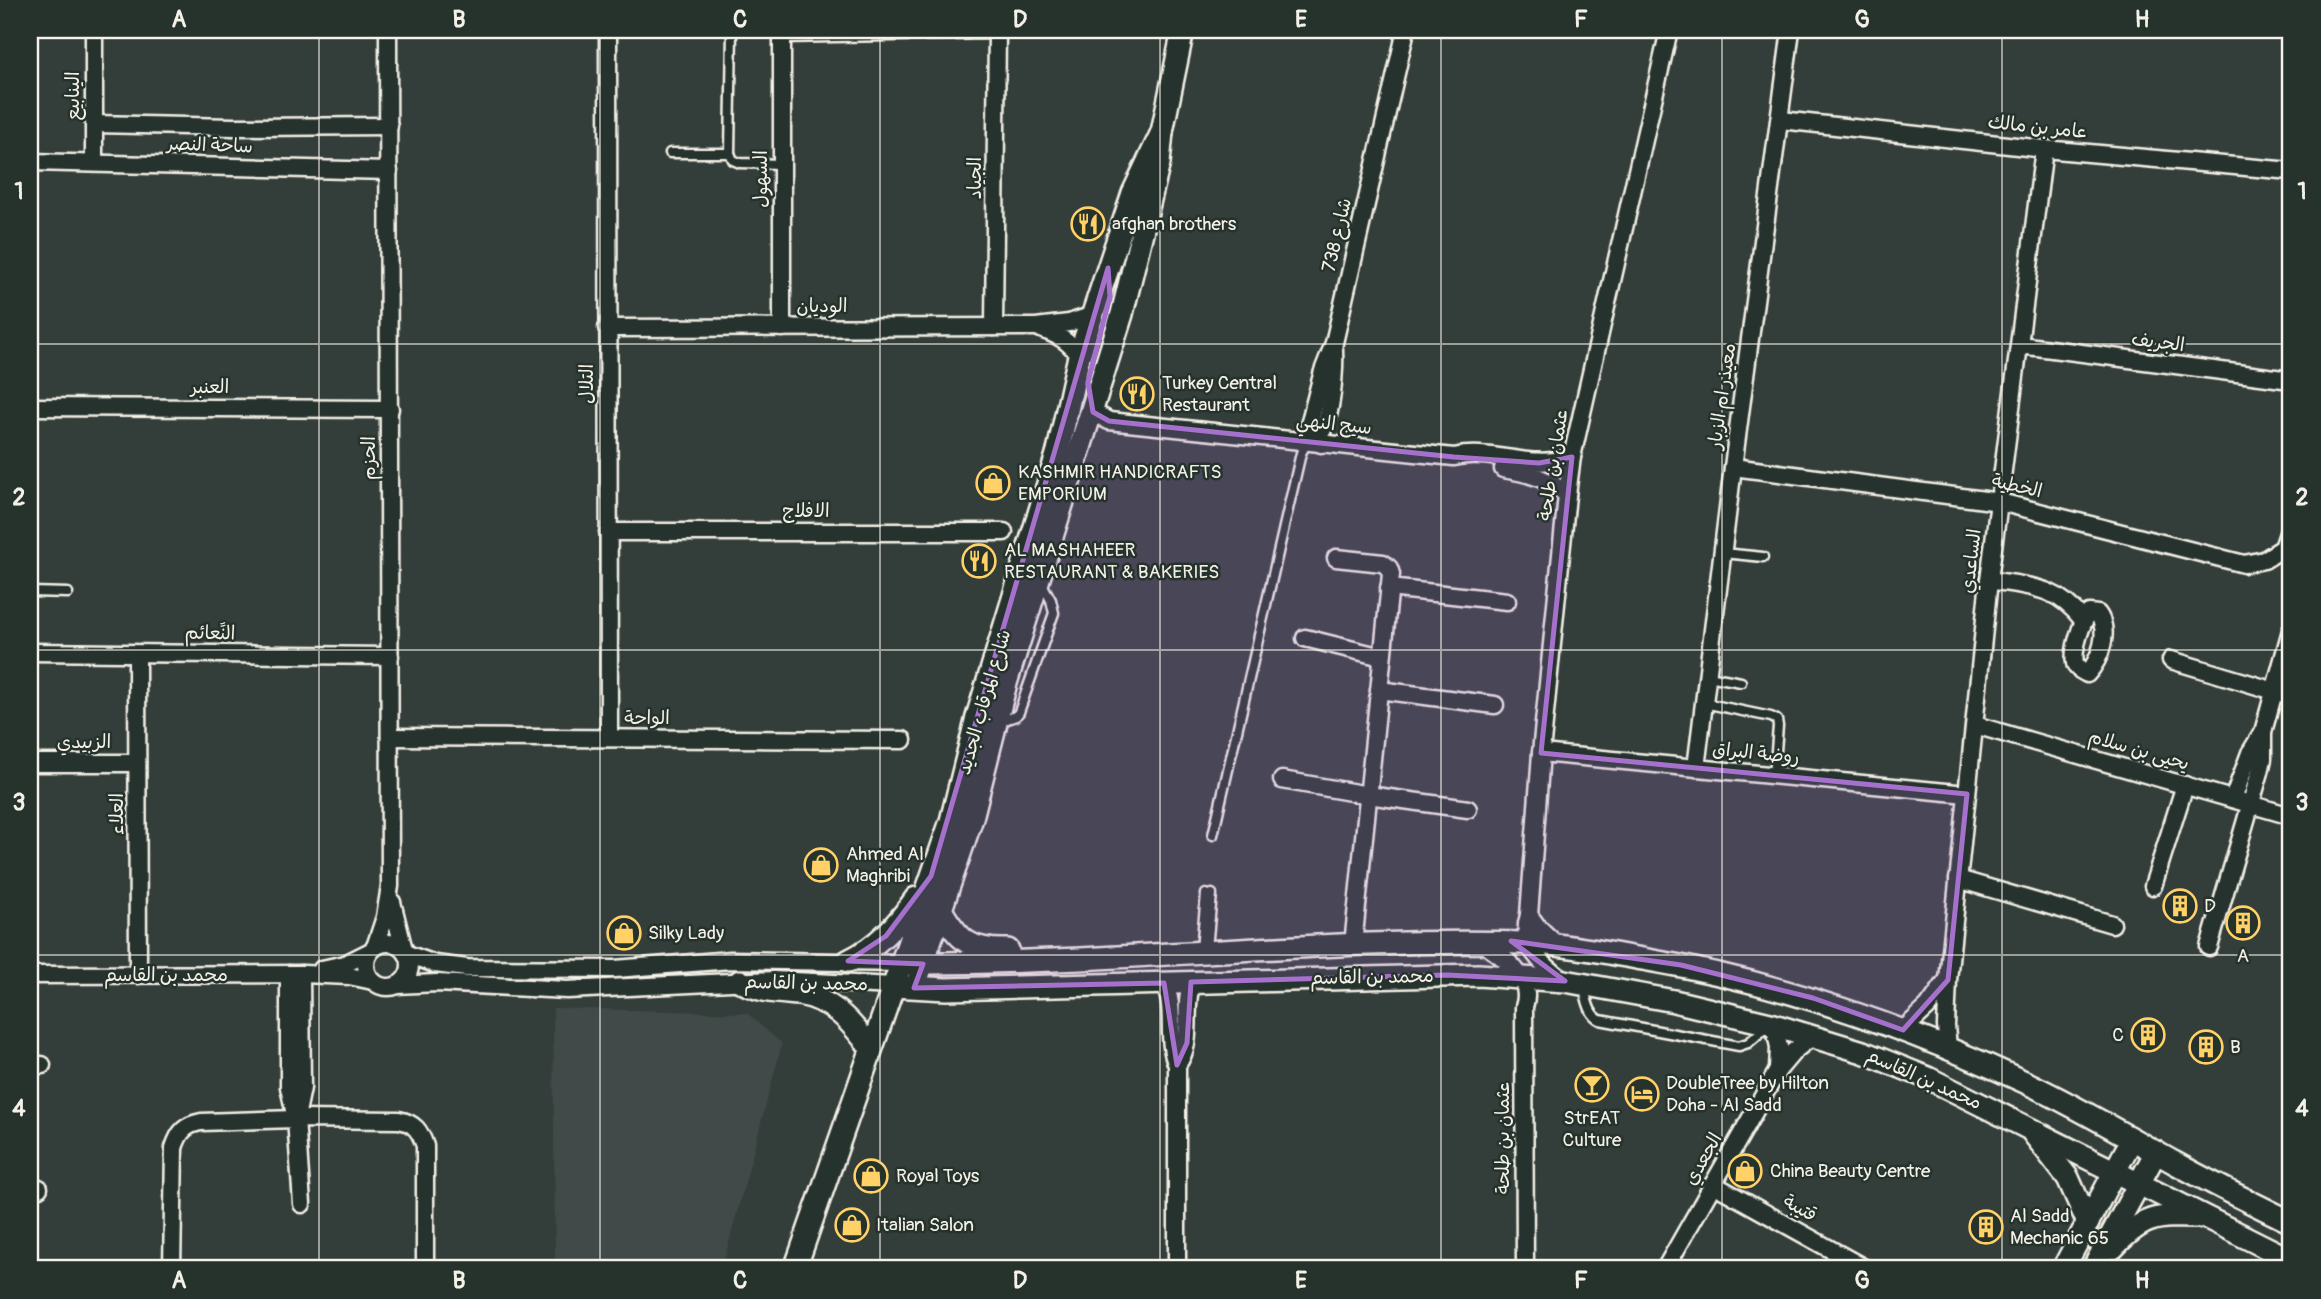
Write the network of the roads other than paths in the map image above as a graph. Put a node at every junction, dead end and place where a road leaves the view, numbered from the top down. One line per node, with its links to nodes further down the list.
1 (94, 30): 13 (street, الينابيع)
2 (388, 30): 14 (street, الحزم)
3 (608, 30): 28 (street, التلال)
4 (732, 30): 18 (lane)
5 (997, 30): 10 (street, الجياد); 26 (street, الجياد)
6 (1184, 30): 15 (street, شارع المرقاب الجديد)
7 (1406, 30): 36 (street, شارع 738)
8 (1670, 30): 38 (street, عثمان بن طلحة)
9 (1791, 30): 12 (street, معيذر ام الزبار)
10 (888, 31): 11 (street, الجياد)
11 (782, 32): 21 (street, السهول)
12 (1781, 121): 16 (street, عامر بن مالك); 39 (street, معيذر ام الزبار)
13 (94, 124): 14 (street, ساحة النصر); 20 (street, الينابيع)
14 (388, 126): 22 (street, الحزم)
15 (1161, 132): 24 (street, شارع المرقاب الجديد); 35 (street, شارع المرقاب الجديد)
16 (2044, 149): 23 (street, عامر بن مالك); 30 (street, الساعدي)
17 (670, 153): 18 (lane)
18 (730, 153): 21 (lane)
19 (30, 162): 20 (street, ساحة النصر)
20 (94, 162): 22 (street, ساحة النصر)
21 (782, 164): 29 (street, السهول)
22 (389, 171): 34 (street, الحزم)
23 (2291, 171)
24 (1108, 268): 25 (street, شارع المرقاب الجديد); 35 (street)
25 (1093, 314): 27 (street, الوديان); 31 (street, شارع المرقاب الجديد)
26 (995, 327): 27 (street, الوديان); 29 (street, الوديان)
27 (1036, 327): 31 (street, الوديان)
28 (607, 328): 29 (street, الوديان); 44 (street, التلال)
29 (782, 328)
30 (2020, 345): 32 (street, الجريف); 41 (street, الساعدي)
31 (1079, 356): 87 (street, شارع المرقاب الجديد)
32 (2291, 380)
33 (30, 407): 34 (street, العنبر)
34 (390, 409): 58 (street, الحزم)
35 (1093, 412): 36 (street, سيج النهي); 92 (street, شارع المرقاب الجديد)
36 (1314, 441): 37 (street, سيج النهي); 86 (lane)
37 (1454, 457): 38 (street, سيج النهي); 40 (street)
38 (1572, 457): 40 (street, عثمان بن طلحة)
39 (1733, 467): 41 (street, الخطية); 45 (street, معيذر ام الزبار)
40 (1567, 495): 73 (street, عثمان بن طلحة)
41 (2000, 502): 42 (street, الخطية); 48 (street, الساعدي)
42 (2291, 524)
43 (1004, 531): 44 (street, الافلاج)
44 (608, 532): 71 (street, التلال)
45 (1723, 553): 46 (lane); 61 (street, معيذر ام الزبار)
46 (1763, 557)
47 (1336, 558): 49 (street)
48 (1989, 580): 53 (street); 68 (street, الساعدي)
49 (1389, 588): 52 (street); 59 (street)
50 (30, 592): 51 (lane)
51 (68, 593)
52 (1507, 601)
53 (2083, 620)
54 (2291, 630): 64 (street)
55 (1305, 638): 59 (street)
56 (30, 652): 57 (street, النًعائم)
57 (137, 654): 58 (street, النًعائم); 75 (street, العلاء)
58 (390, 656): 70 (street, الحزم)
59 (1382, 657): 63 (street)
60 (2171, 660): 64 (street)
61 (1708, 676): 62 (lane); 66 (street, معيذر ام الزبار)
62 (1741, 682)
63 (1379, 690): 67 (street); 81 (street)
64 (2274, 691): 65 (street); 69 (street)
65 (2291, 696)
66 (1704, 703): 76 (street, معيذر ام الزبار); 77 (lane)
67 (1495, 705)
68 (1975, 725): 79 (street, يحيى بن سلام); 80 (street, الساعدي)
69 (2263, 732): 82 (street); 83 (street)
70 (390, 737): 71 (street, الواحة); 89 (street, الحزم)
71 (609, 738): 72 (street, الواحة)
72 (903, 740)
73 (1541, 753): 76 (street, روضة البراق); 93 (street, عثمان بن طلحة)
74 (30, 763): 75 (street, الزبيدي)
75 (137, 763): 109 (street, العلاء)
76 (1696, 768): 77 (street, روضة البراق)
77 (1774, 776): 80 (street, روضة البراق)
78 (1282, 780): 81 (street)
79 (2185, 785): 82 (street, يحيى بن سلام); 90 (street)
80 (1967, 794): 88 (street, الساعدي)
81 (1368, 795): 84 (street); 97 (street)
82 (2233, 799): 83 (street, يحيى بن سلام)
83 (2251, 804): 85 (street, يحيى بن سلام); 99 (street)
84 (1468, 809)
85 (2291, 816)
86 (1213, 835)
87 (931, 876): 104 (street); 105 (street, شارع المرقاب الجديد)
88 (1958, 879): 94 (street); 112 (street, الساعدي)
89 (390, 886): 100 (street, الحزم); 101 (street, الحزم)
90 (2153, 886)
91 (1209, 894): 102 (lane)
92 (940, 908): 103 (street); 106 (street, شارع المرقاب الجديد)
93 (1529, 915): 95 (street, عثمان بن طلحة); 98 (street)
94 (2112, 923)
95 (1527, 943): 96 (street, محمد بن القاسم); 98 (street, محمد بن القاسم); 116 (street)
96 (1484, 944): 97 (street, محمد بن القاسم); 111 (street)
97 (1353, 945): 102 (street, محمد بن القاسم)
98 (1558, 946): 122 (street, محمد بن القاسم)
99 (2209, 947)
100 (372, 950): 101 (street); 107 (street, محمد بن القاسم); 113 (street)
101 (406, 952): 104 (street, محمد بن القاسم); 118 (street)
102 (1204, 952): 103 (street, محمد بن القاسم)
103 (1078, 960): 106 (street, محمد بن القاسم)
104 (848, 961): 105 (street, محمد بن القاسم)
105 (901, 963): 106 (street, محمد بن القاسم); 119 (street, شارع المرقاب الجديد)
106 (923, 964): 119 (street, شارع المرقاب الجديد)
107 (298, 974): 109 (street, محمد بن القاسم); 113 (street, محمد بن القاسم); 128 (street)
108 (30, 975): 109 (street, محمد بن القاسم)
109 (138, 975)
110 (1498, 976): 111 (street, محمد بن القاسم); 115 (street, محمد بن القاسم); 120 (street)
111 (1522, 978): 116 (street, محمد بن القاسم); 120 (street, عثمان بن طلحة)
112 (1948, 980): 122 (street); 125 (street, الساعدي)
113 (373, 981): 118 (street)
114 (740, 981): 118 (street, محمد بن القاسم); 119 (street, محمد بن القاسم); 124 (street)
115 (1192, 982): 117 (street, محمد بن القاسم); 126 (street)
116 (1573, 982): 121 (street, محمد بن القاسم); 121 (lane)
117 (1164, 983): 119 (street, محمد بن القاسم); 126 (street)
118 (397, 985)
119 (904, 987): 124 (street, شارع المرقاب الجديد)
120 (1524, 1007): 145 (street, عثمان بن طلحة)
121 (1772, 1025): 123 (street, محمد بن القاسم); 127 (street)
122 (1903, 1030): 125 (street, محمد بن القاسم)
123 (1813, 1036): 127 (street, الجعدي); 129 (street, محمد بن القاسم)
124 (871, 1048): 143 (street, شارع المرقاب الجديد)
125 (1948, 1048): 130 (street, محمد بن القاسم)
126 (1177, 1065): 144 (street)
127 (1778, 1070): 133 (street, الجعدي)
128 (296, 1119): 135 (street); 141 (street); 142 (street)
129 (2028, 1126): 132 (street, محمد بن القاسم); 138 (street)
130 (2132, 1139): 131 (street, محمد بن القاسم); 132 (street)
131 (2156, 1152): 134 (street); 137 (street, محمد بن القاسم)
132 (2115, 1171): 134 (street, محمد بن القاسم); 138 (street)
133 (1713, 1184): 146 (street, الجعدي); 147 (street, قتيبة)
134 (2140, 1184): 136 (street, محمد بن القاسم); 140 (street)
135 (302, 1204)
136 (2208, 1217): 139 (street, محمد بن القاسم); 140 (street)
137 (2291, 1222)
138 (2088, 1223): 148 (street)
139 (2291, 1260)
140 (2094, 1268)
141 (172, 1269)
142 (425, 1269)
143 (795, 1269)
144 (1177, 1269)
145 (1525, 1269)
146 (1665, 1269)
147 (1866, 1269)
148 (2063, 1269)

